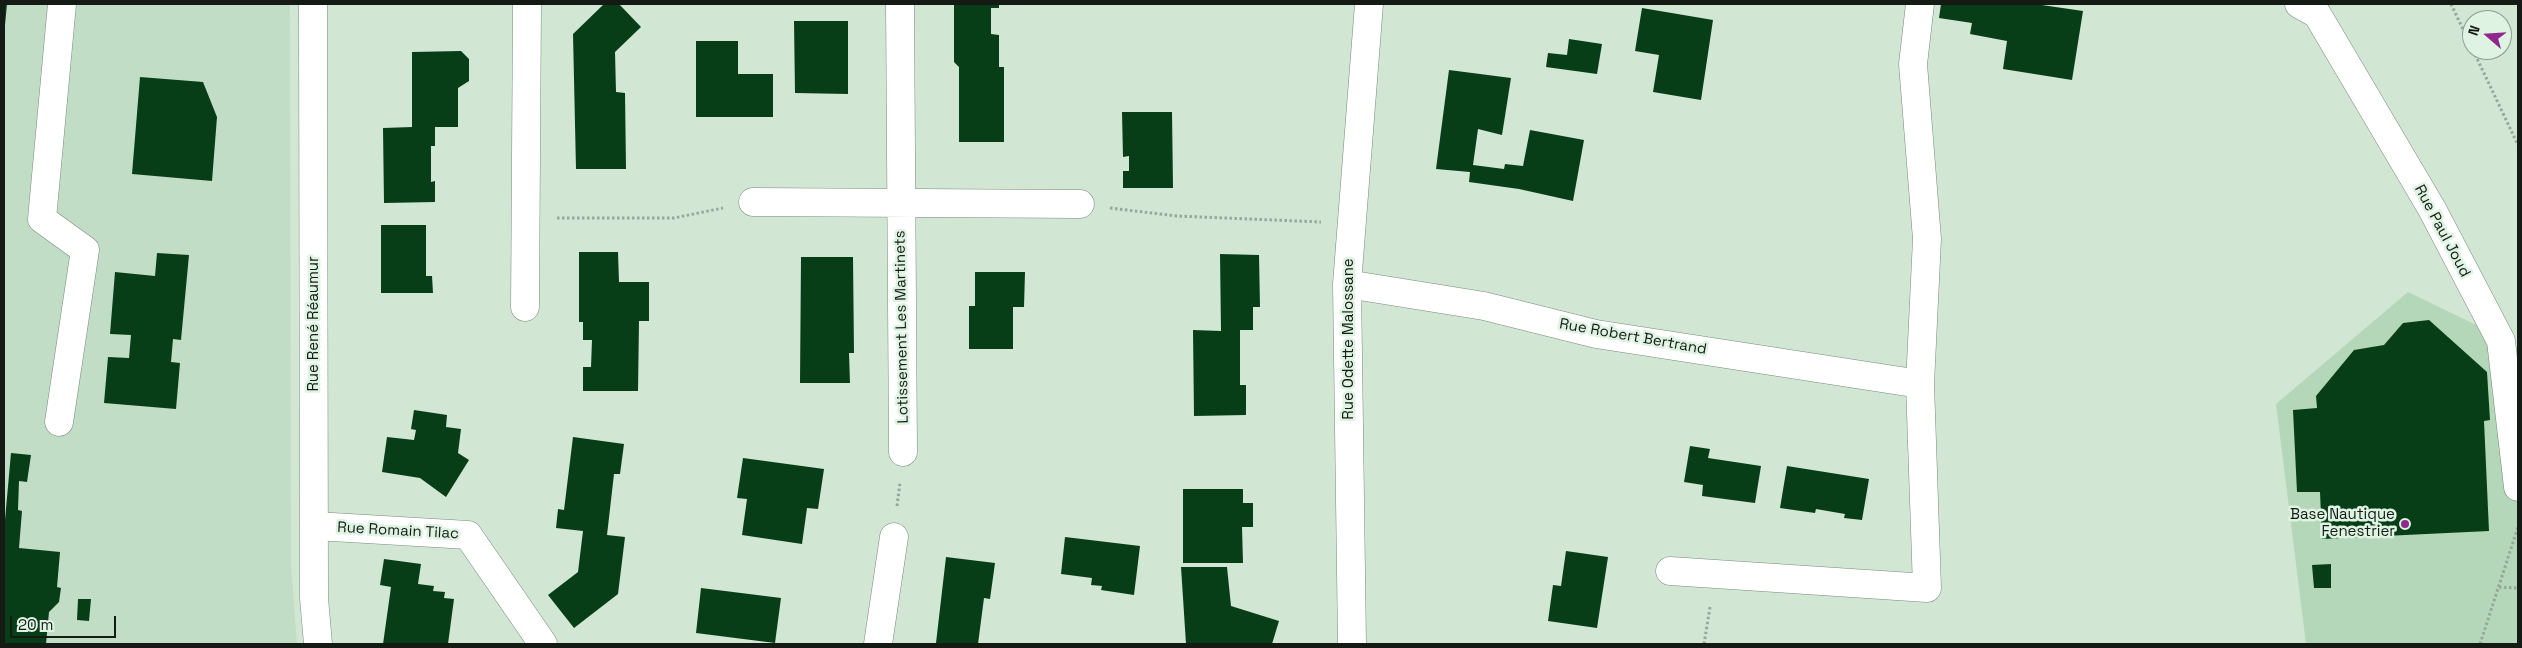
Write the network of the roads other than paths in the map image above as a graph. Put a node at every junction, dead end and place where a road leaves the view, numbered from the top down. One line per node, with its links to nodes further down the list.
1 (62, 4): 14 (street)
2 (313, 4): 17 (street, Rue René Réaumur)
3 (527, 4): 12 (street)
4 (900, 4): 9 (street, Lotissement Les Martinets)
5 (1369, 4): 11 (street, Rue Odette Malossane)
6 (1920, 4): 13 (street)
7 (2299, 4): 16 (street, Rue Paul Joud)
8 (753, 202): 9 (street)
9 (900, 202): 10 (street); 15 (street, Lotissement Les Martinets)
10 (1080, 204)
11 (1347, 284): 13 (street, Rue Robert Bertrand); 23 (street, Rue Odette Malossane)
12 (525, 307)
13 (1920, 384): 19 (street)
14 (59, 422)
15 (904, 452)
16 (2518, 486)
17 (315, 526): 20 (street, Rue René Réaumur); 21 (street, Rue Romain Tilac)
18 (894, 537): 22 (street)
19 (1670, 571)
20 (318, 644)
21 (543, 644)
22 (878, 644)
23 (1352, 644)

